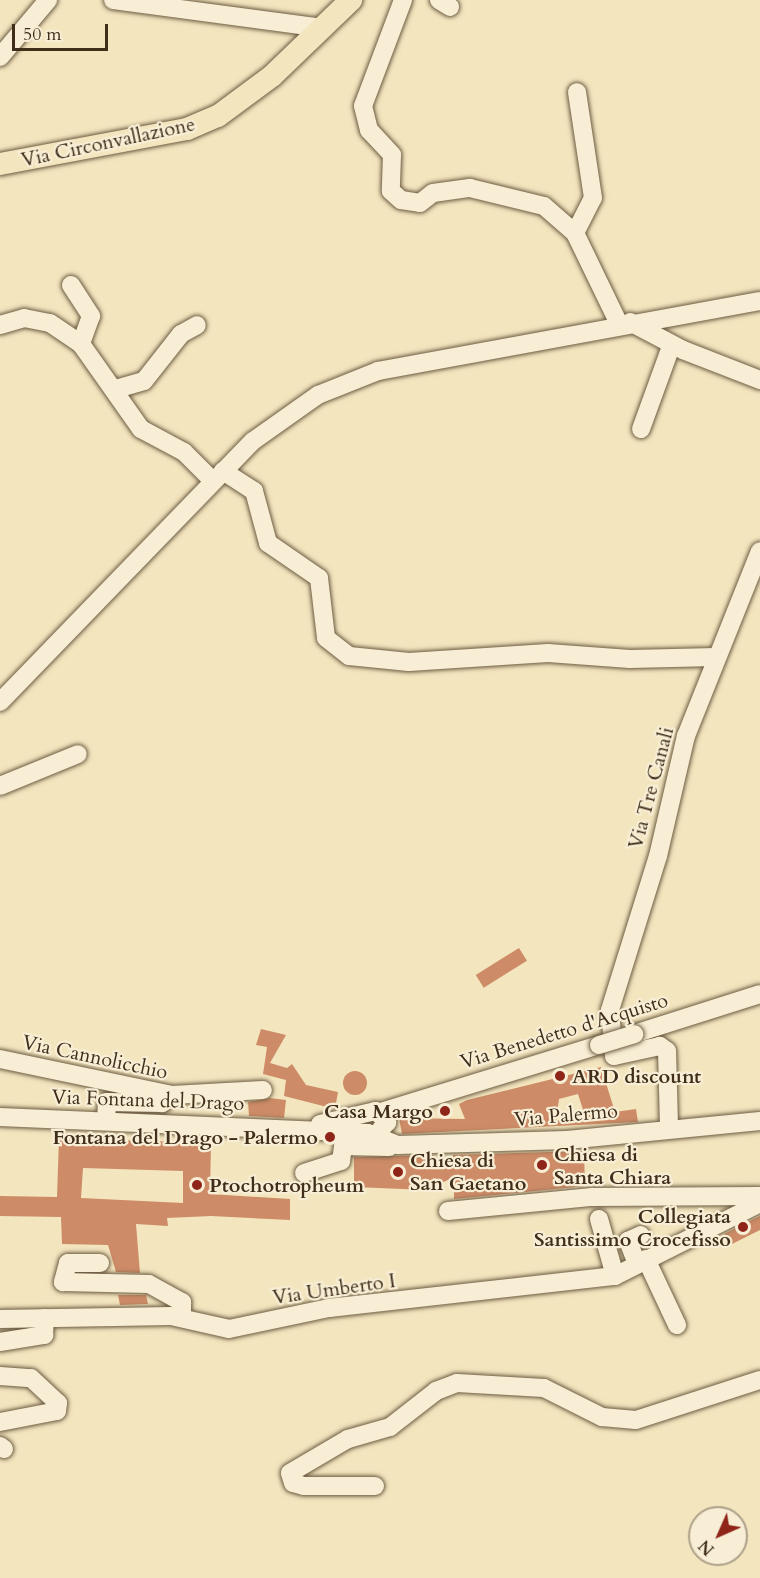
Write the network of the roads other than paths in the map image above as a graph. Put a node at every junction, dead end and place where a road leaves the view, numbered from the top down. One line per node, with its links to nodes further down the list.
1 (48, 0): 7 (street)
2 (112, 0): 5 (street)
3 (354, 0): 6 (main road, Via Circonvallazione)
4 (403, 0): 10 (street)
5 (182, 5): 6 (street)
6 (323, 28): 9 (main road, Via Circonvallazione)
7 (0, 57)
8 (577, 92): 10 (street)
9 (0, 164)
10 (575, 233): 13 (street)
11 (71, 285): 16 (street)
12 (760, 301): 13 (street)
13 (625, 323): 17 (street); 21 (street)
14 (0, 325): 16 (street)
15 (197, 325): 19 (street)
16 (81, 344): 19 (street)
17 (672, 344): 18 (street); 20 (street)
18 (760, 380)
19 (116, 389): 21 (street)
20 (641, 429)
21 (218, 476): 23 (street); 24 (street)
22 (760, 551): 23 (street, Via Tre Canali)
23 (716, 657): 28 (street, Via Tre Canali)
24 (0, 702)
25 (78, 754): 26 (street)
26 (0, 786)
27 (760, 994): 28 (street, Via Benedetto d'Acquisto, bridge)
28 (605, 1044): 32 (street, Via Benedetto d'Acquisto); 36 (street)
29 (0, 1059): 31 (street, Via Cannolicchio)
30 (263, 1090): 31 (street)
31 (172, 1095): 34 (street, Via Cannolicchio)
32 (374, 1113): 37 (street, Via Fontana del Drago); 38 (street)
33 (0, 1117): 34 (street, Via Fontana del Drago)
34 (106, 1119): 37 (street, Via Fontana del Drago)
35 (760, 1121): 36 (street, Via Palermo)
36 (669, 1126): 39 (street, Via Palermo)
37 (295, 1130): 38 (street, Via Fontana del Drago)
38 (372, 1134): 39 (street, Via Palermo)
39 (398, 1144): 40 (street)
40 (304, 1173)
41 (760, 1196): 43 (street)
42 (760, 1203): 46 (street, Via Umberto I)
43 (448, 1211)
44 (598, 1219): 48 (street)
45 (641, 1235): 46 (street)
46 (641, 1262): 48 (street, Via Umberto I); 52 (street)
47 (100, 1263): 50 (street)
48 (615, 1276): 50 (street, Via Umberto I)
49 (45, 1318): 50 (street, Via Umberto I); 51 (street, Via Umberto I); 53 (street)
50 (182, 1318)
51 (0, 1319)
52 (677, 1325)
53 (0, 1342)
54 (0, 1376): 56 (street)
55 (760, 1380): 57 (street)
56 (0, 1422)
57 (375, 1486)

